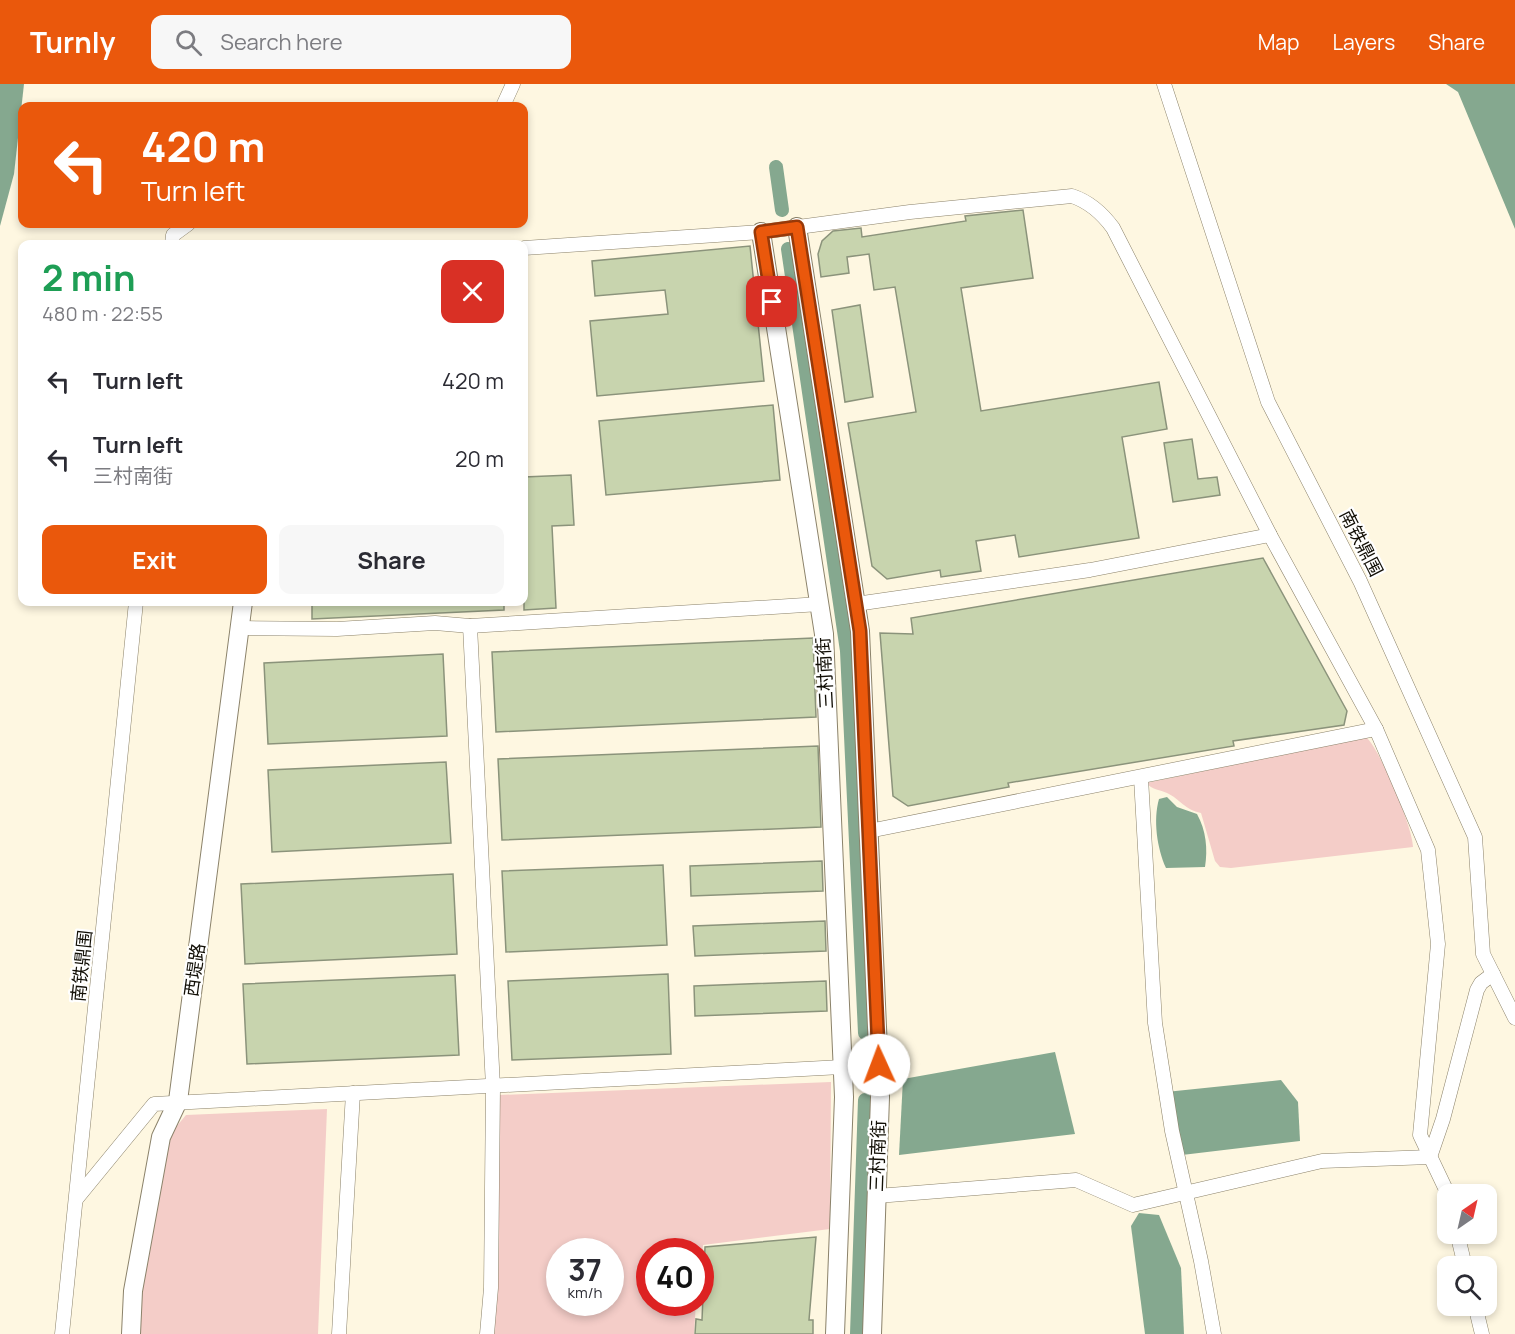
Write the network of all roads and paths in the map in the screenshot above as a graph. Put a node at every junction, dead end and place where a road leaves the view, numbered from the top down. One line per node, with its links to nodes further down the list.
1 (513, 84): 3 (street)
2 (1164, 84): 19 (street, 南铁鼎围)
3 (505, 102)
4 (797, 227): 6 (street); 9 (street); 11 (street, 三村南街)
5 (183, 228): 7 (street)
6 (761, 232): 8 (street); 10 (street, 三村南街)
7 (172, 240)
8 (528, 248)
9 (1270, 535): 11 (street); 16 (street)
10 (820, 604): 14 (street); 22 (street, 三村南街)
11 (856, 604): 18 (street, 三村南街)
12 (136, 606): 30 (street, 南铁鼎围)
13 (243, 606): 15 (street, 西堤路)
14 (470, 626): 15 (street); 23 (street)
15 (242, 628): 25 (street, 西堤路)
16 (1376, 729): 17 (street); 26 (street)
17 (1141, 778): 18 (street); 28 (street)
18 (868, 831): 21 (street, 三村南街)
19 (1493, 974): 20 (street, 南铁鼎围); 26 (street)
20 (1515, 1018)
21 (879, 1065): 22 (street); 29 (street, 三村南街)
22 (842, 1066): 23 (street); 36 (street, 三村南街)
23 (493, 1087): 24 (street); 35 (street)
24 (353, 1093): 25 (street); 34 (street)
25 (178, 1101): 30 (street); 33 (street, 西堤路)
26 (1430, 1157): 27 (street); 28 (street)
27 (1443, 1184)
28 (1185, 1194): 29 (street); 38 (street)
29 (877, 1196): 37 (street, 三村南街)
30 (77, 1198): 32 (street, 南铁鼎围)
31 (1478, 1316): 39 (street)
32 (62, 1334)
33 (131, 1334)
34 (339, 1334)
35 (487, 1334)
36 (835, 1334)
37 (872, 1334)
38 (1214, 1334)
39 (1482, 1334)

